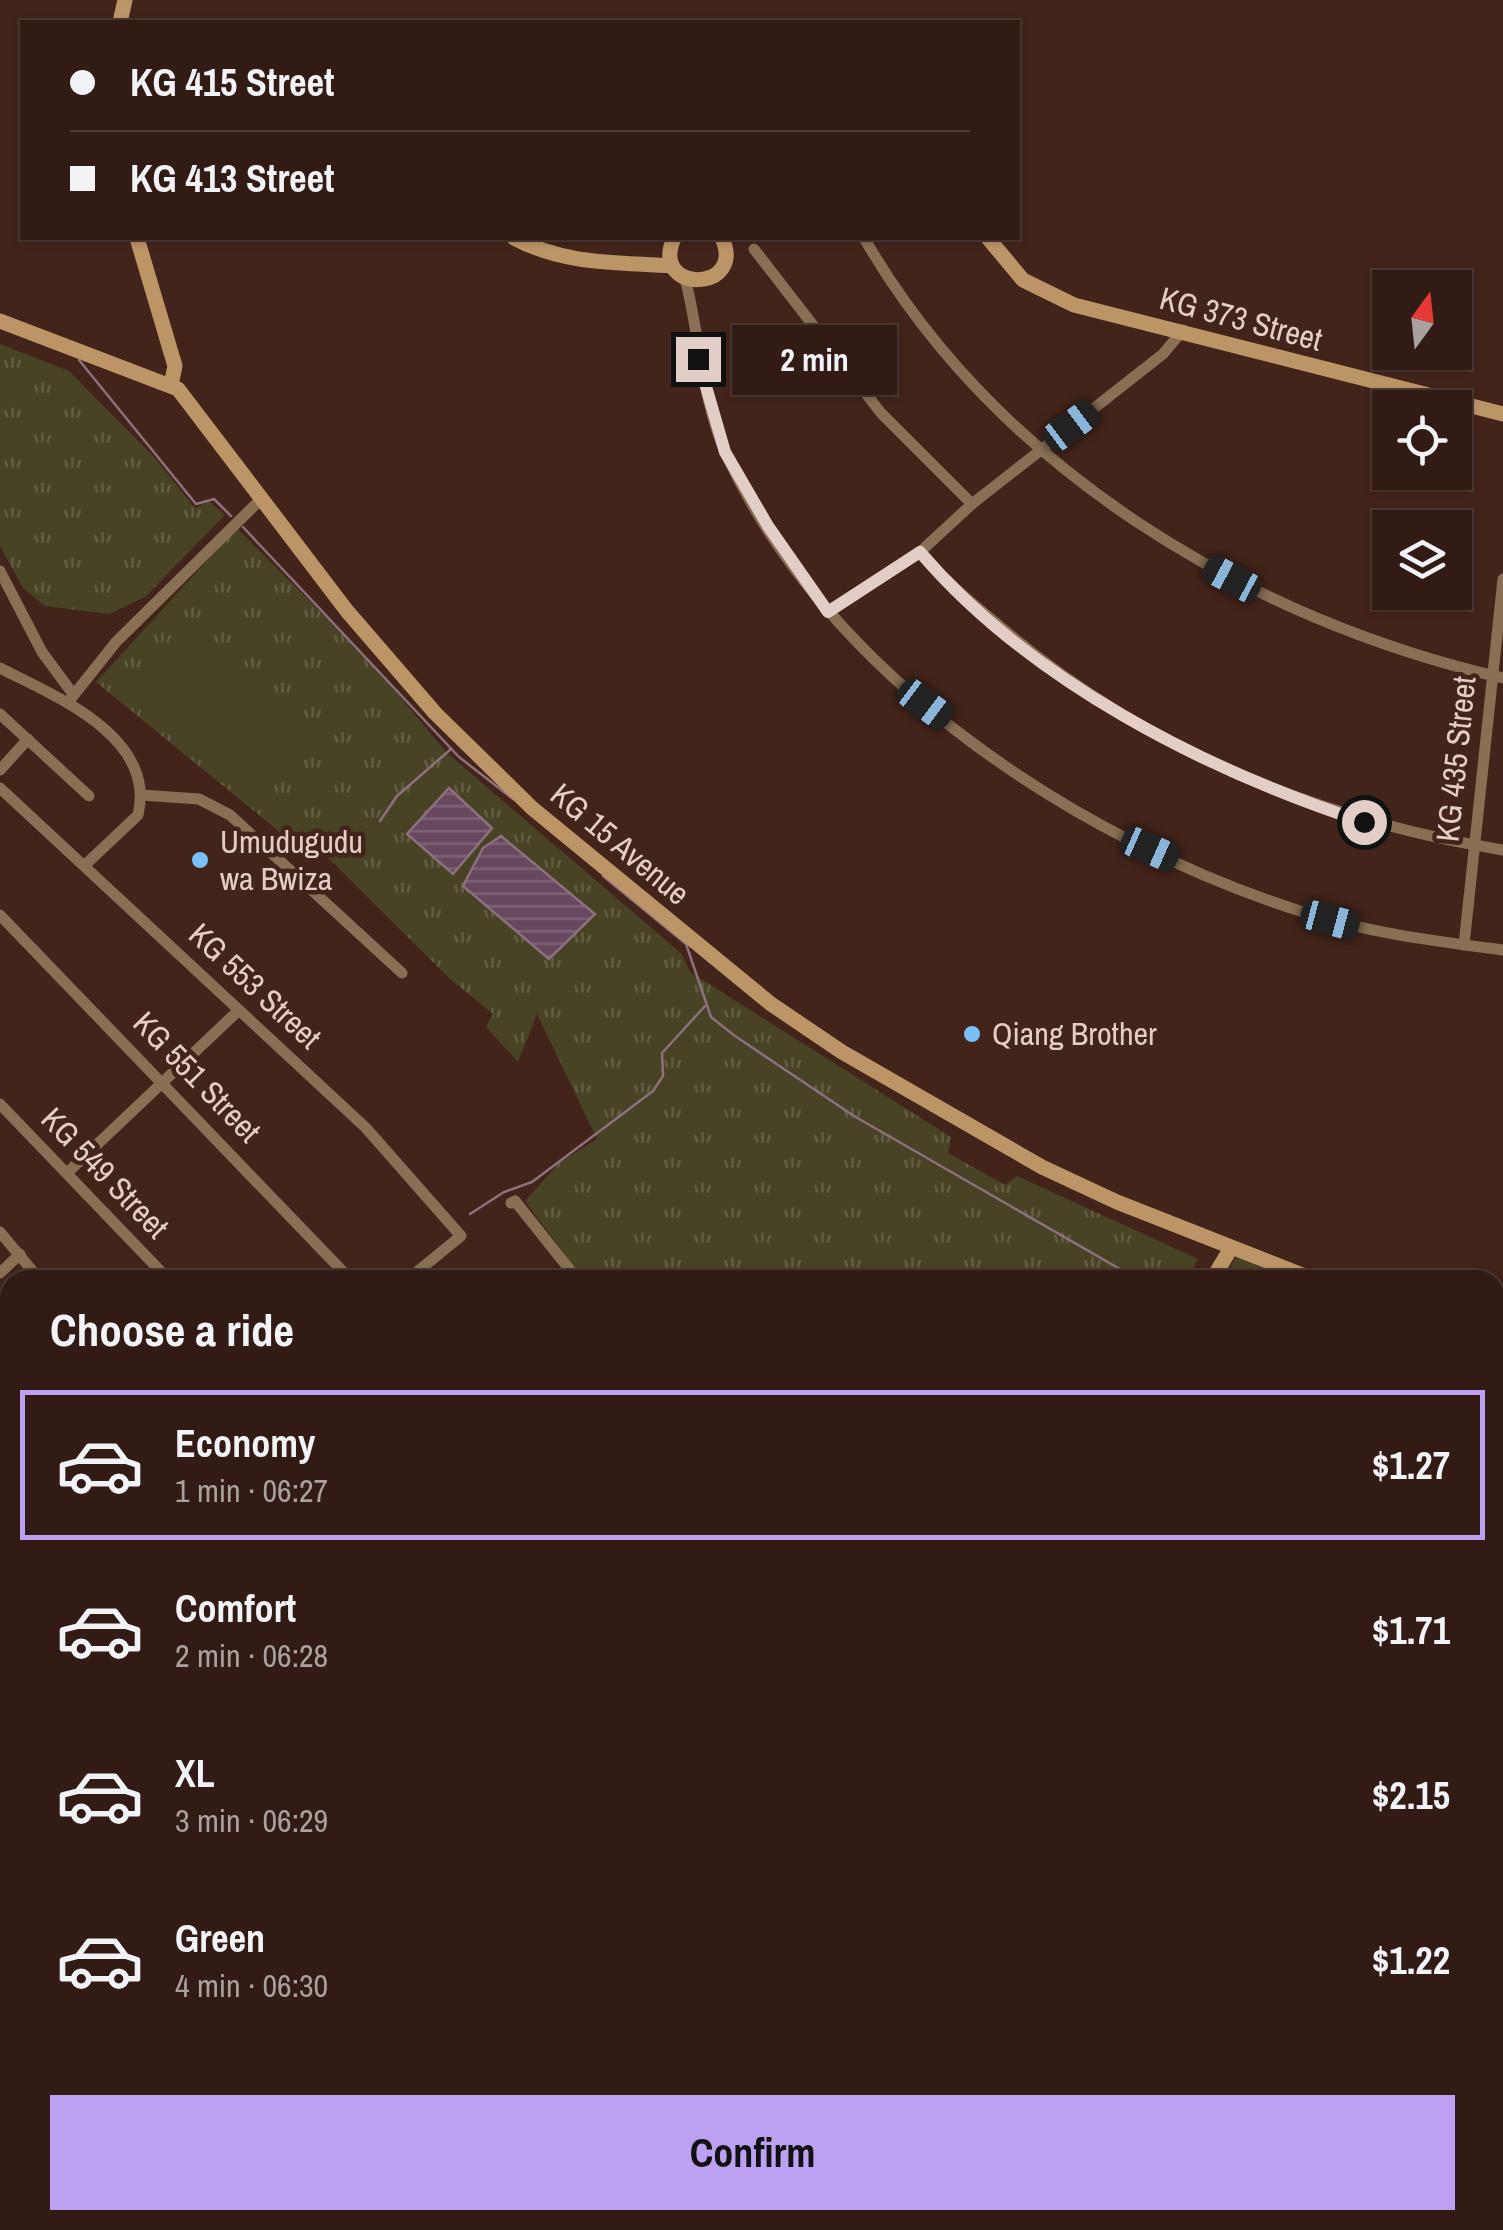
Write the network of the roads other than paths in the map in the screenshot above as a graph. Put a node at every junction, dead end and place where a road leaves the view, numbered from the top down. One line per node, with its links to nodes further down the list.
1 (138, 240): 11 (main road)
2 (520, 240): 7 (main road)
3 (725, 240): 8 (main road)
4 (865, 240): 13 (street)
5 (989, 240): 10 (main road, KG 373 Street)
6 (754, 248): 15 (street)
7 (672, 251): 8 (main road)
8 (693, 279): 19 (street)
9 (0, 320): 11 (main road, KG 15 Avenue)
10 (1183, 330): 12 (main road, KG 373 Street); 13 (street)
11 (171, 385): 14 (main road, KG 15 Avenue)
12 (1503, 414)
13 (1044, 449): 15 (street); 21 (street)
14 (260, 500): 22 (street); 42 (main road, KG 15 Avenue)
15 (972, 504): 16 (street)
16 (920, 552): 19 (street); 29 (street)
17 (0, 571): 22 (street)
18 (1503, 579): 21 (street, KG 435 Street)
19 (828, 612): 33 (street)
20 (0, 668): 22 (street)
21 (1497, 676): 29 (street, KG 435 Street)
22 (71, 698): 27 (street)
23 (0, 714): 24 (street)
24 (28, 739): 25 (street); 28 (street)
25 (0, 770)
26 (0, 788): 31 (street, KG 553 Street)
27 (141, 795): 31 (street); 35 (street)
28 (89, 796)
29 (1475, 846): 30 (street); 33 (street, KG 435 Street)
30 (1503, 850)
31 (84, 865): 36 (street, KG 553 Street)
32 (0, 915): 37 (street, KG 551 Street)
33 (1464, 945): 34 (street)
34 (1503, 950)
35 (402, 973)
36 (239, 1010): 37 (street); 48 (street, KG 553 Street)
37 (163, 1082): 39 (street); 47 (street, KG 551 Street)
38 (0, 1104): 39 (street, KG 549 Street)
39 (67, 1174): 46 (street, KG 549 Street)
40 (511, 1203): 49 (street)
41 (0, 1232): 43 (street)
42 (1231, 1248): 50 (main road); 51 (main road, KG 15 Avenue)
43 (20, 1254): 44 (street); 45 (street)
44 (3, 1270)
45 (32, 1270)
46 (159, 1270)
47 (341, 1270)
48 (419, 1270)
49 (570, 1270)
50 (1218, 1270)
51 (1289, 1270)

